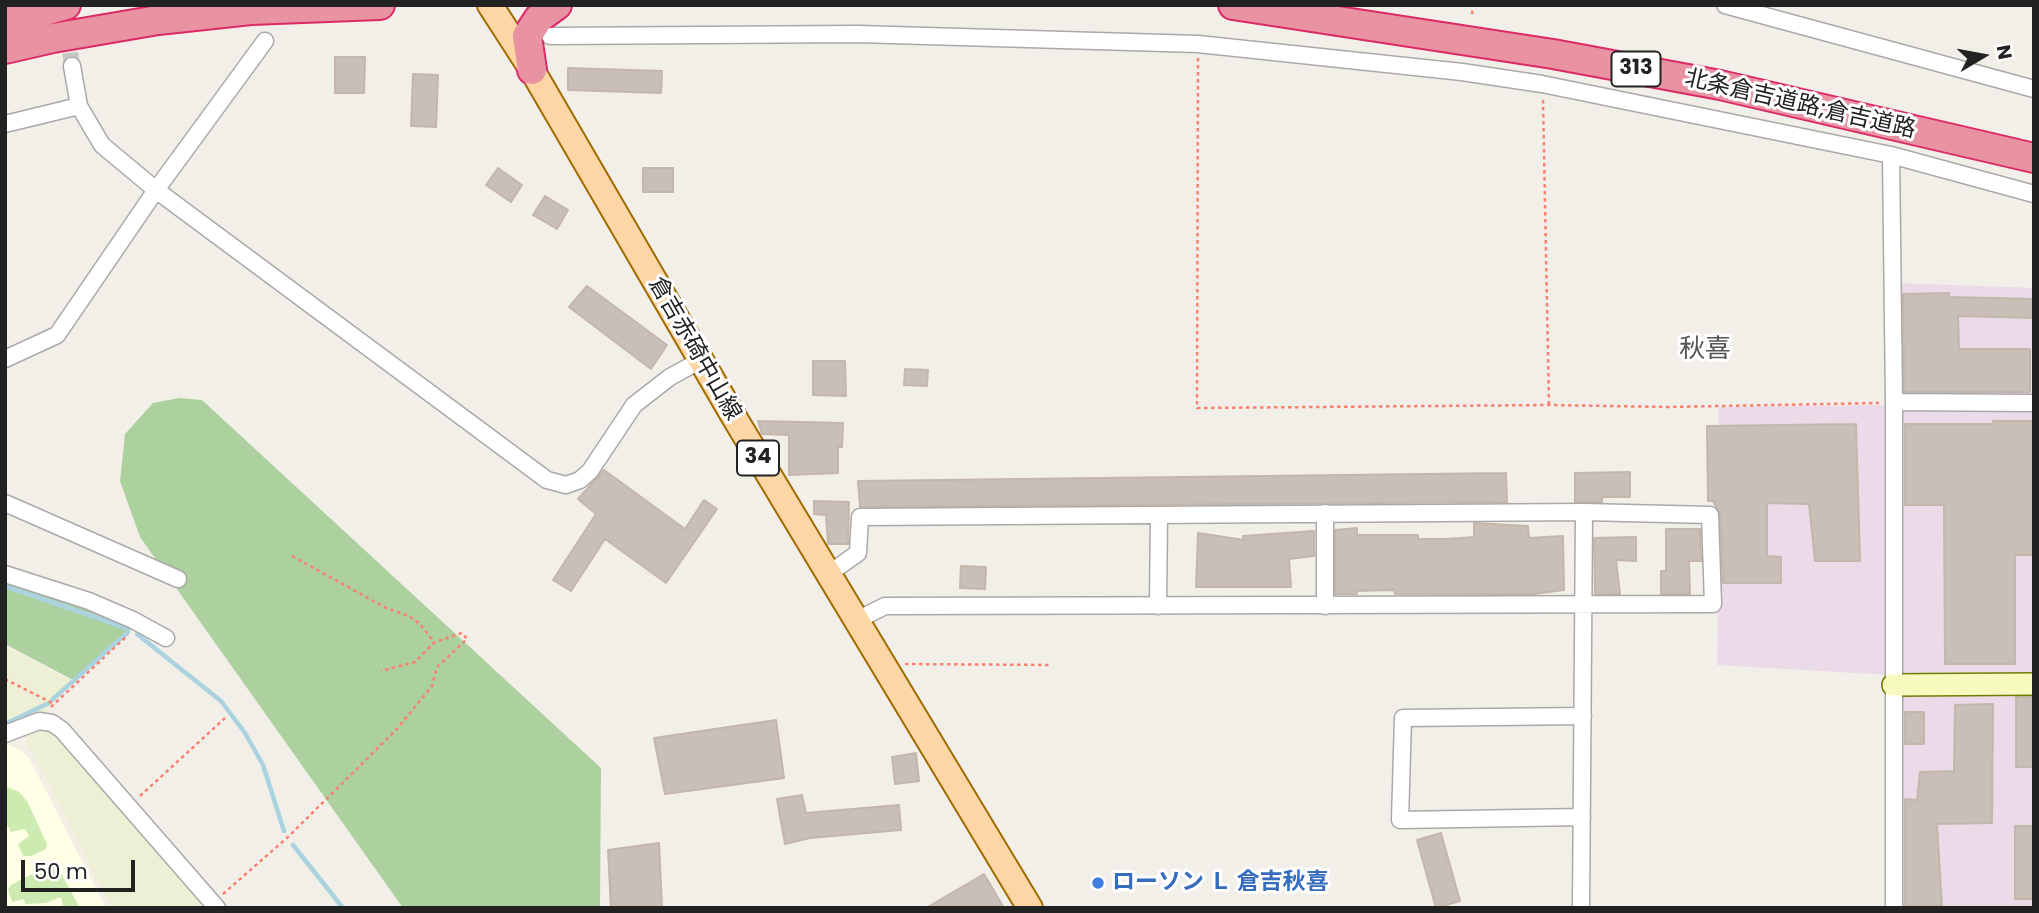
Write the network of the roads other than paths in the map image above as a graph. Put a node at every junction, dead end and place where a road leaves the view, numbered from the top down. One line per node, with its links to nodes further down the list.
1 (17, 5): 9 (highway)
2 (66, 5): 10 (highway)
3 (380, 5): 13 (highway)
4 (490, 5): 15 (main road, 倉吉赤碕中山線 / 34)
5 (557, 5): 15 (highway)
6 (1233, 5): 21 (highway, 北条倉吉道路;倉吉道路 / 313)
7 (1343, 5): 19 (highway, 北条倉吉道路;倉吉道路 / 313)
8 (1725, 5): 16 (street)
9 (5, 9)
10 (5, 22)
11 (550, 36): 20 (street)
12 (265, 41): 22 (street)
13 (5, 49)
14 (72, 66): 17 (street)
15 (532, 70): 25 (main road, 倉吉赤碕中山線 / 34)
16 (2034, 89)
17 (79, 107): 18 (street); 22 (street)
18 (5, 124)
19 (2034, 143)
20 (1891, 155): 23 (street); 26 (street)
21 (2034, 158)
22 (156, 190): 24 (street); 25 (street)
23 (2034, 194)
24 (5, 359)
25 (701, 360): 33 (main road, 倉吉赤碕中山線 / 34)
26 (1894, 402): 27 (street); 41 (street)
27 (2034, 403)
28 (5, 503): 34 (street)
29 (1584, 512): 30 (street); 37 (street); 37 (street)
30 (1325, 513): 31 (street); 36 (street)
31 (1159, 515): 33 (street); 35 (street)
32 (5, 574): 39 (street)
33 (827, 575): 38 (main road, 倉吉赤碕中山線 / 34)
34 (178, 579)
35 (1158, 606): 36 (street); 38 (street)
36 (1325, 606): 37 (street)
37 (1583, 606): 42 (street)
38 (855, 621): 46 (main road, 倉吉赤碕中山線 / 34)
39 (166, 638)
40 (2034, 684): 41 (street)
41 (1893, 685): 48 (street)
42 (1583, 716): 44 (street); 44 (street)
43 (5, 734): 45 (street)
44 (1582, 817): 47 (street)
45 (215, 905)
46 (1030, 908)
47 (1581, 908)
48 (1894, 908)

